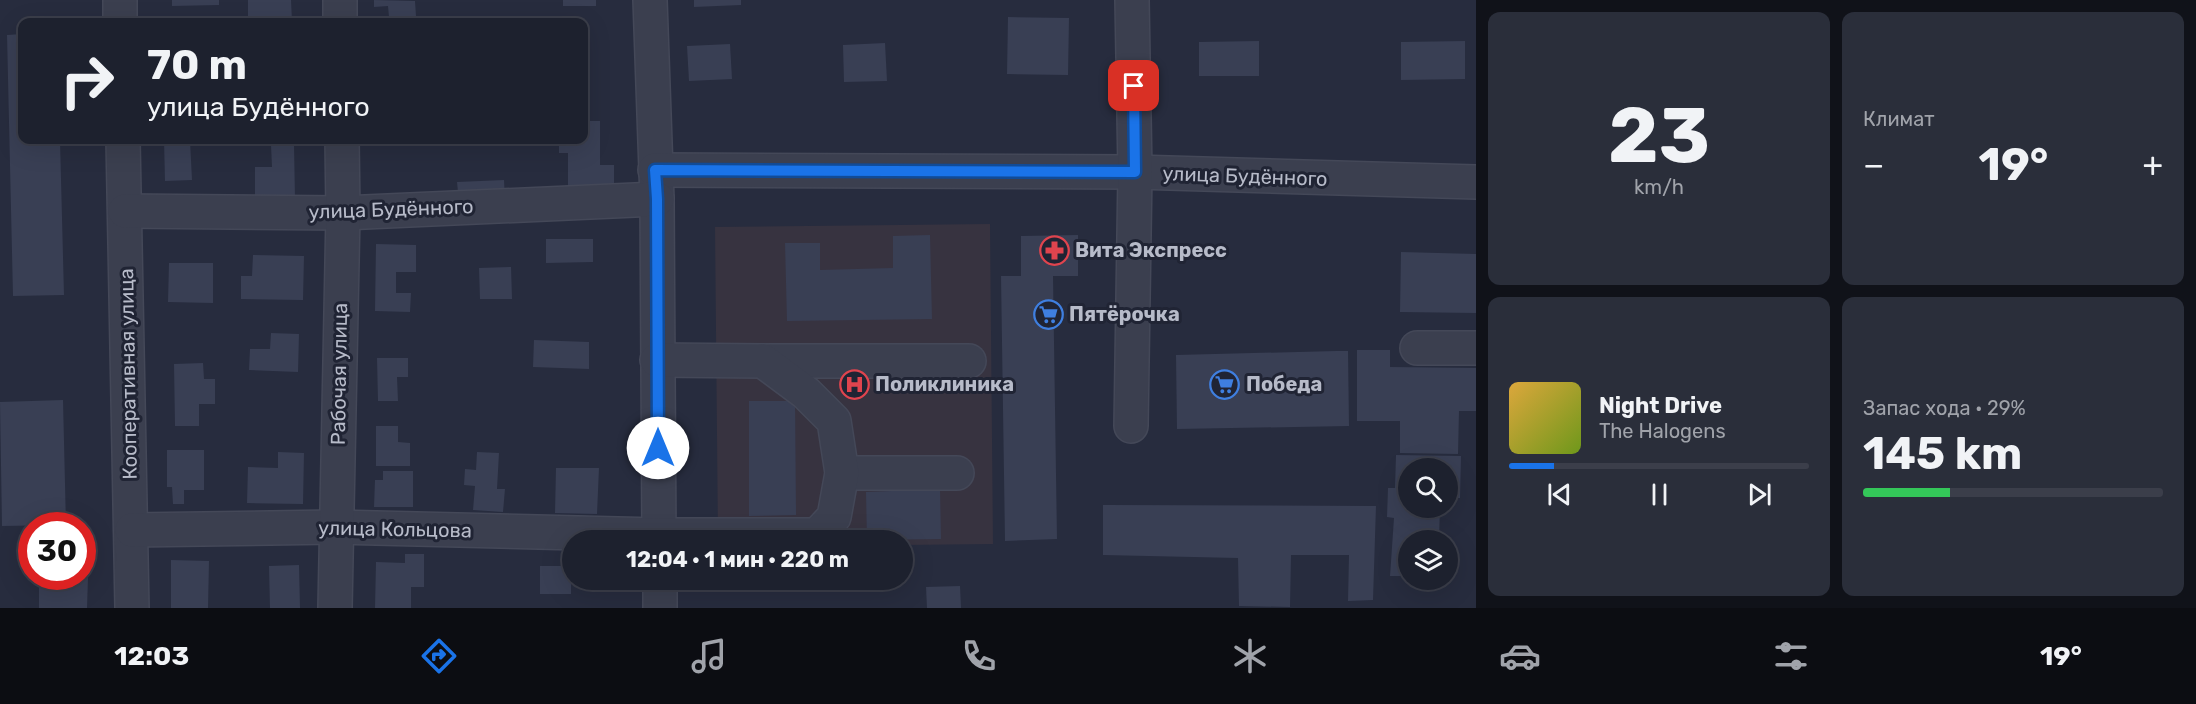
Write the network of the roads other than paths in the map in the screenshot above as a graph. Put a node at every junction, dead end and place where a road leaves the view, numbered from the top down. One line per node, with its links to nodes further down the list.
1 (120, 0): 5 (street)
2 (339, 0): 6 (street)
3 (650, 0): 11 (street)
4 (1132, 0): 9 (street)
5 (120, 18)
6 (340, 18)
7 (123, 144): 12 (street, Кооперативная улица)
8 (342, 144): 13 (street, Рабочая улица)
9 (1135, 172): 10 (street, улица Будённого); 11 (street, улица Будённого); 19 (street)
10 (1476, 182)
11 (656, 184): 13 (street, улица Будённого); 16 (street)
12 (125, 212): 13 (street, улица Будённого); 23 (street, Кооперативная улица)
13 (343, 213): 22 (street, Рабочая улица)
14 (1417, 348): 15 (street)
15 (1476, 348)
16 (657, 360): 17 (street); 24 (street)
17 (763, 361): 18 (street); 20 (street, улица Кольцова)
18 (969, 361)
19 (1131, 426)
20 (842, 473): 21 (street); 25 (street, улица Кольцова)
21 (957, 473)
22 (335, 527): 23 (street, улица Кольцова); 26 (street, улица Кольцова); 29 (street, Рабочая улица)
23 (132, 530): 28 (street, Кооперативная улица)
24 (659, 530)
25 (822, 530)
26 (562, 535)
27 (660, 590): 30 (street)
28 (132, 608)
29 (335, 608)
30 (660, 608)

